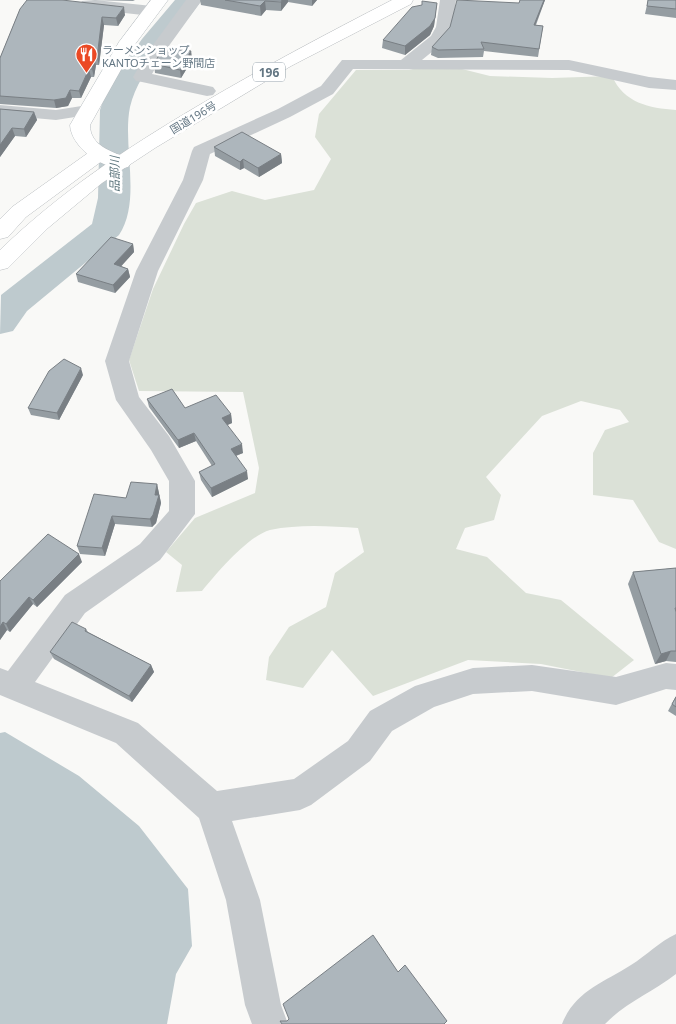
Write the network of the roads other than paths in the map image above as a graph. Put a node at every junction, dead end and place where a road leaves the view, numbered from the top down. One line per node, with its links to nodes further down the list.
1 (194, 0): 9 (street)
2 (377, 0): 9 (main road, 国道196号 / 196)
3 (405, 0): 12 (main road, 国道196号 / 196)
4 (448, 0): 7 (street)
5 (75, 2): 6 (street)
6 (156, 5): 11 (main road)
7 (405, 64): 8 (street); 17 (street)
8 (676, 85)
9 (207, 91): 12 (main road, 国道196号 / 196)
10 (0, 110): 11 (street)
11 (88, 110): 13 (main road)
12 (131, 149): 13 (main road); 13 (main road, 国道196号 / 196); 15 (main road, 国道196号 / 196)
13 (97, 154): 14 (main road, 国道196号 / 196)
14 (0, 232)
15 (0, 263)
16 (676, 677): 18 (street)
17 (7, 684): 18 (street)
18 (212, 808): 20 (street)
19 (676, 952): 21 (street)
20 (270, 1024)
21 (580, 1024)

